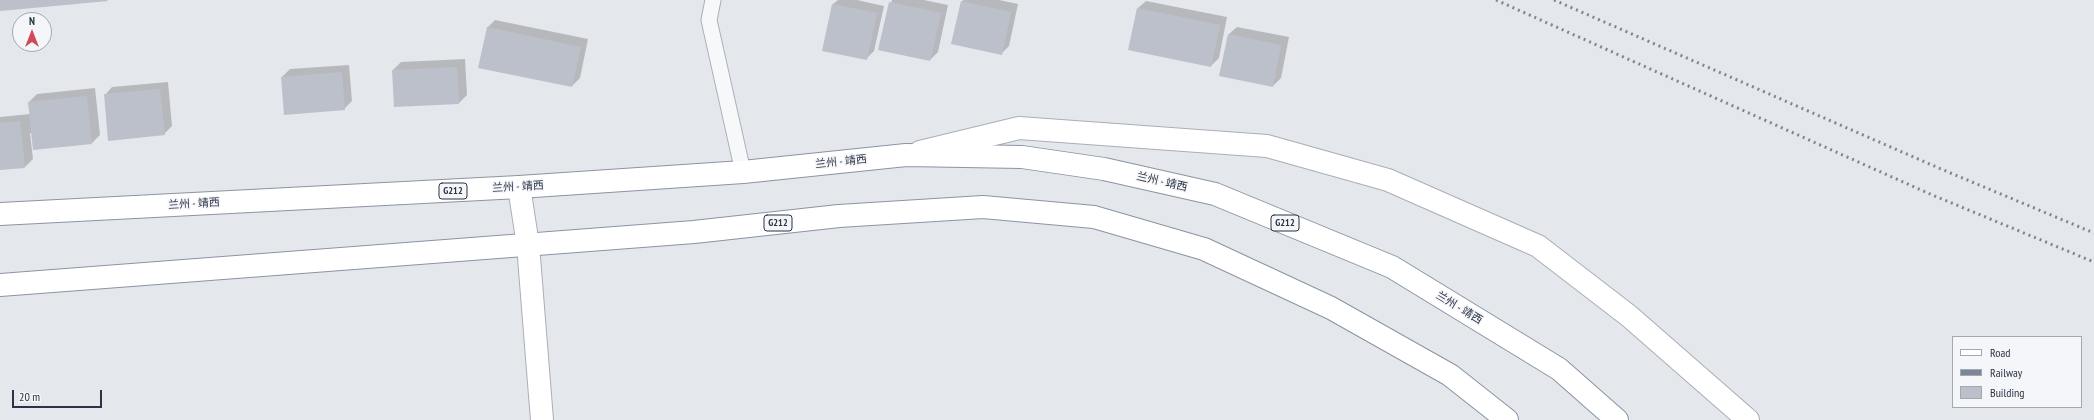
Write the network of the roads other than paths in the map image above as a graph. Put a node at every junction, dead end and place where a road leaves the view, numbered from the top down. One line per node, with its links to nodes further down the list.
1 (713, 0): 3 (lane)
2 (906, 155): 3 (main road, 兰州 - 靖西 / G212); 10 (main road, 兰州 - 靖西 / G212); 11 (main road)
3 (743, 172): 4 (main road, 兰州 - 靖西 / G212)
4 (519, 187): 5 (main road, 兰州 - 靖西 / G212); 6 (main road)
5 (0, 214)
6 (528, 245): 7 (main road, G212); 8 (main road); 9 (main road, G212)
7 (0, 284)
8 (541, 414)
9 (1507, 420)
10 (1617, 420)
11 (1748, 420)

